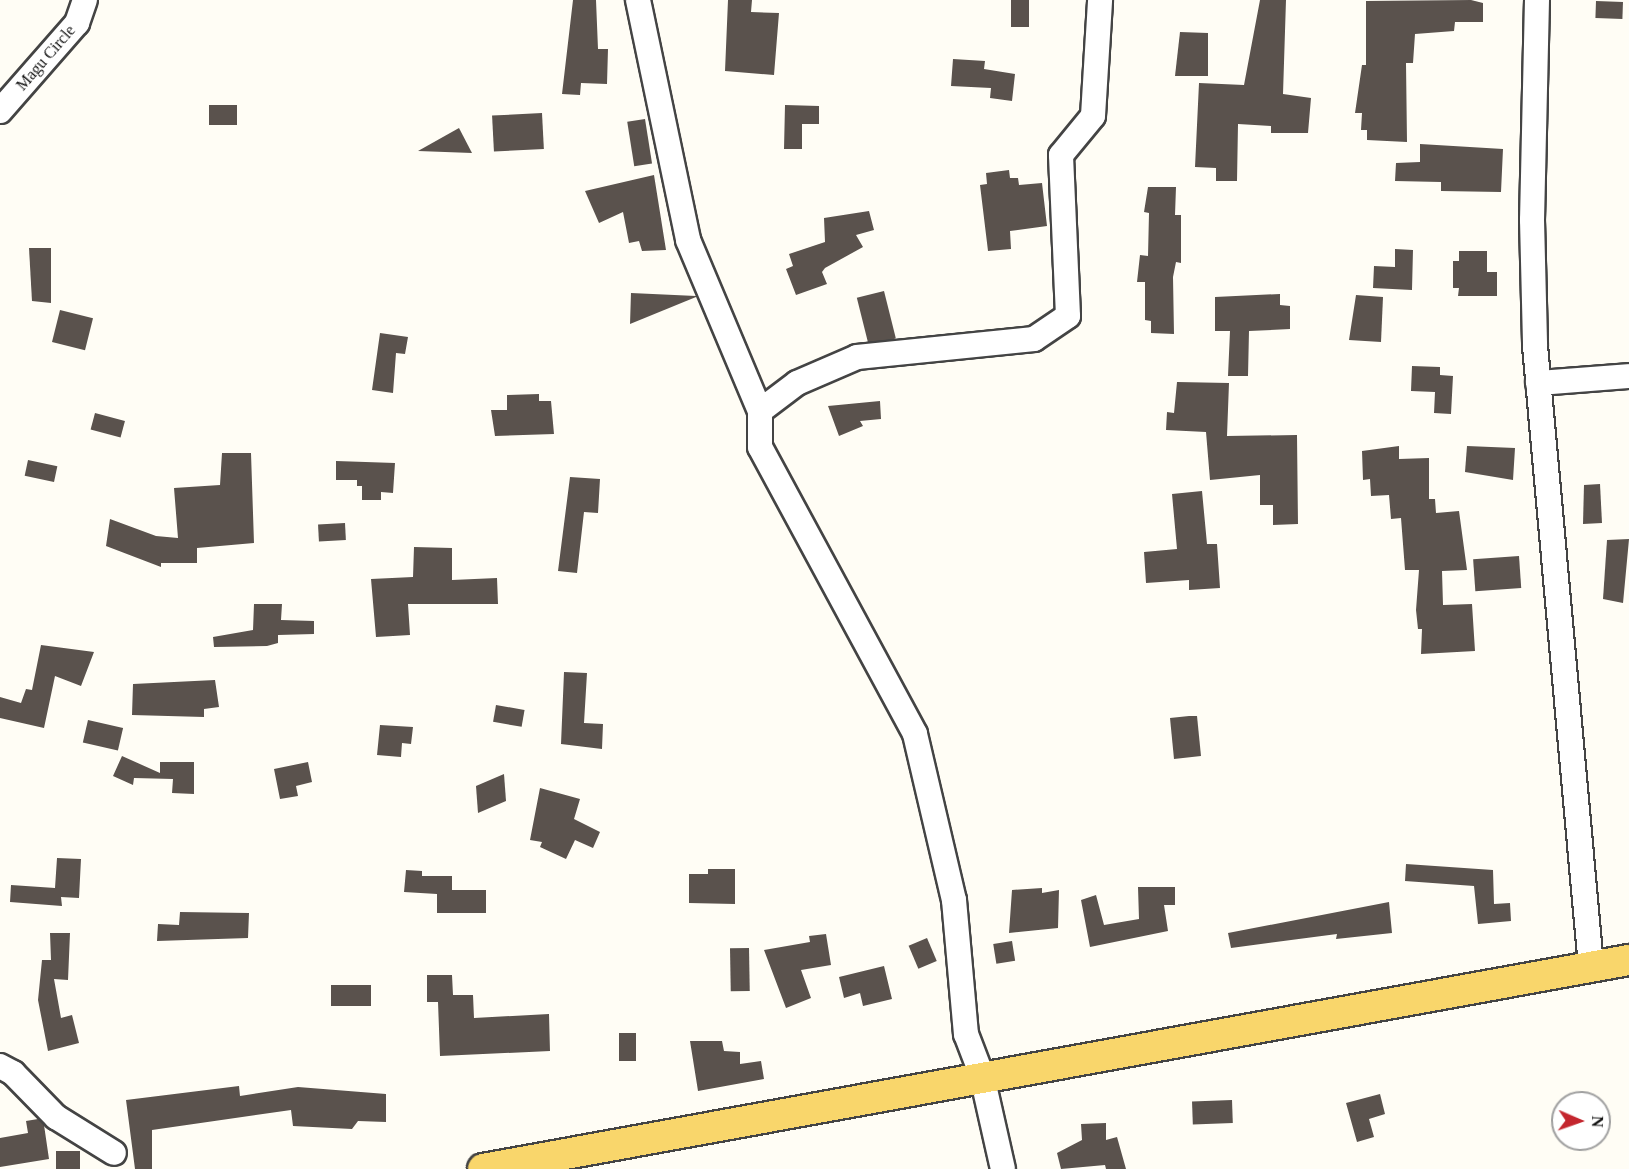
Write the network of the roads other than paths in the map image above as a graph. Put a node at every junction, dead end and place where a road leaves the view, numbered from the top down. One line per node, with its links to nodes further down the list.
1 (85, 0): 5 (street, Magu Circle)
2 (638, 0): 8 (street)
3 (1100, 0): 8 (street)
4 (1537, 0): 7 (street)
5 (0, 111)
6 (1629, 376): 7 (street)
7 (1538, 382): 10 (street)
8 (760, 411): 12 (street)
9 (1629, 960): 10 (main road)
10 (1591, 966): 12 (main road)
11 (0, 1066): 13 (street)
12 (982, 1076): 14 (main road); 15 (street)
13 (114, 1153)
14 (483, 1169)
15 (1003, 1169)

